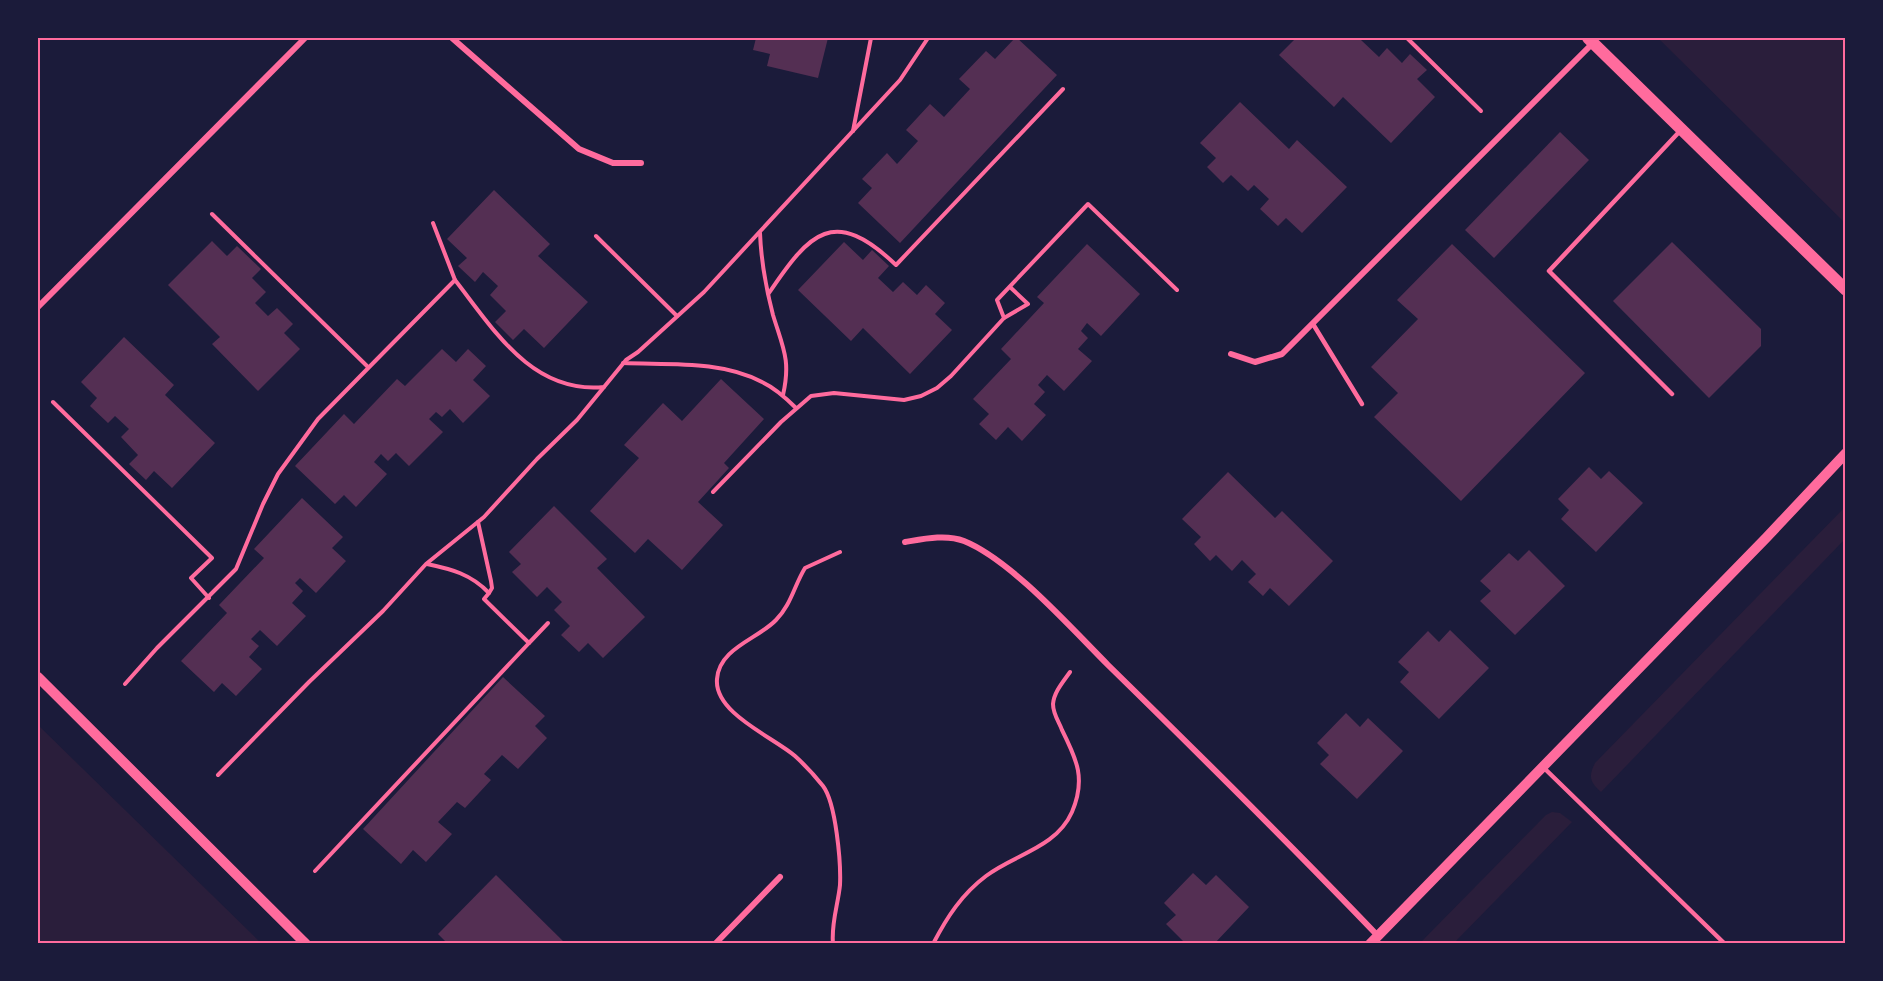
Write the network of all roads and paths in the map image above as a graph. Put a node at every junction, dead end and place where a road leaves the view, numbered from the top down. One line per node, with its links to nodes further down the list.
1 (303, 38): 21 (street)
2 (452, 38): 11 (street)
3 (871, 38): 10 (path)
4 (928, 38): 10 (path)
5 (1407, 38): 8 (path)
6 (1590, 40): 9 (main road); 24 (street)
7 (1063, 89): 20 (path)
8 (1481, 111)
9 (1682, 129): 19 (main road); 29 (lane)
10 (852, 131): 14 (path)
11 (641, 163)
12 (212, 214): 27 (path)
13 (433, 223): 16 (path)
14 (760, 231): 20 (path); 22 (path)
15 (596, 236): 22 (path)
16 (455, 280): 27 (path); 28 (path)
17 (1010, 287): 18 (path); 23 (path); 23 (path)
18 (1177, 290)
19 (1845, 290)
20 (769, 293): 30 (path)
21 (38, 307)
22 (677, 316): 26 (path)
23 (1004, 318): 33 (path)
24 (1313, 324): 25 (street); 32 (lane)
25 (1231, 354)
26 (623, 363): 28 (path); 30 (path)
27 (368, 368): 41 (path)
28 (604, 387): 36 (path)
29 (1672, 394)
30 (783, 396): 33 (path)
31 (53, 402): 41 (path)
32 (1362, 404)
33 (796, 408): 35 (path)
34 (1845, 453): 47 (street)
35 (713, 492)
36 (478, 522): 39 (path); 40 (path)
37 (905, 542): 51 (street)
38 (840, 552): 54 (path)
39 (426, 564): 40 (path); 48 (path)
40 (489, 593): 43 (path)
41 (209, 598): 46 (path)
42 (548, 623): 43 (path)
43 (529, 644): 49 (path)
44 (1070, 672): 55 (path)
45 (38, 677): 52 (street)
46 (125, 684)
47 (1542, 766): 51 (street); 56 (lane)
48 (218, 775)
49 (315, 872)
50 (780, 877): 53 (street)
51 (1374, 940)
52 (306, 944)
53 (715, 944)
54 (833, 944)
55 (933, 944)
56 (1725, 944)

